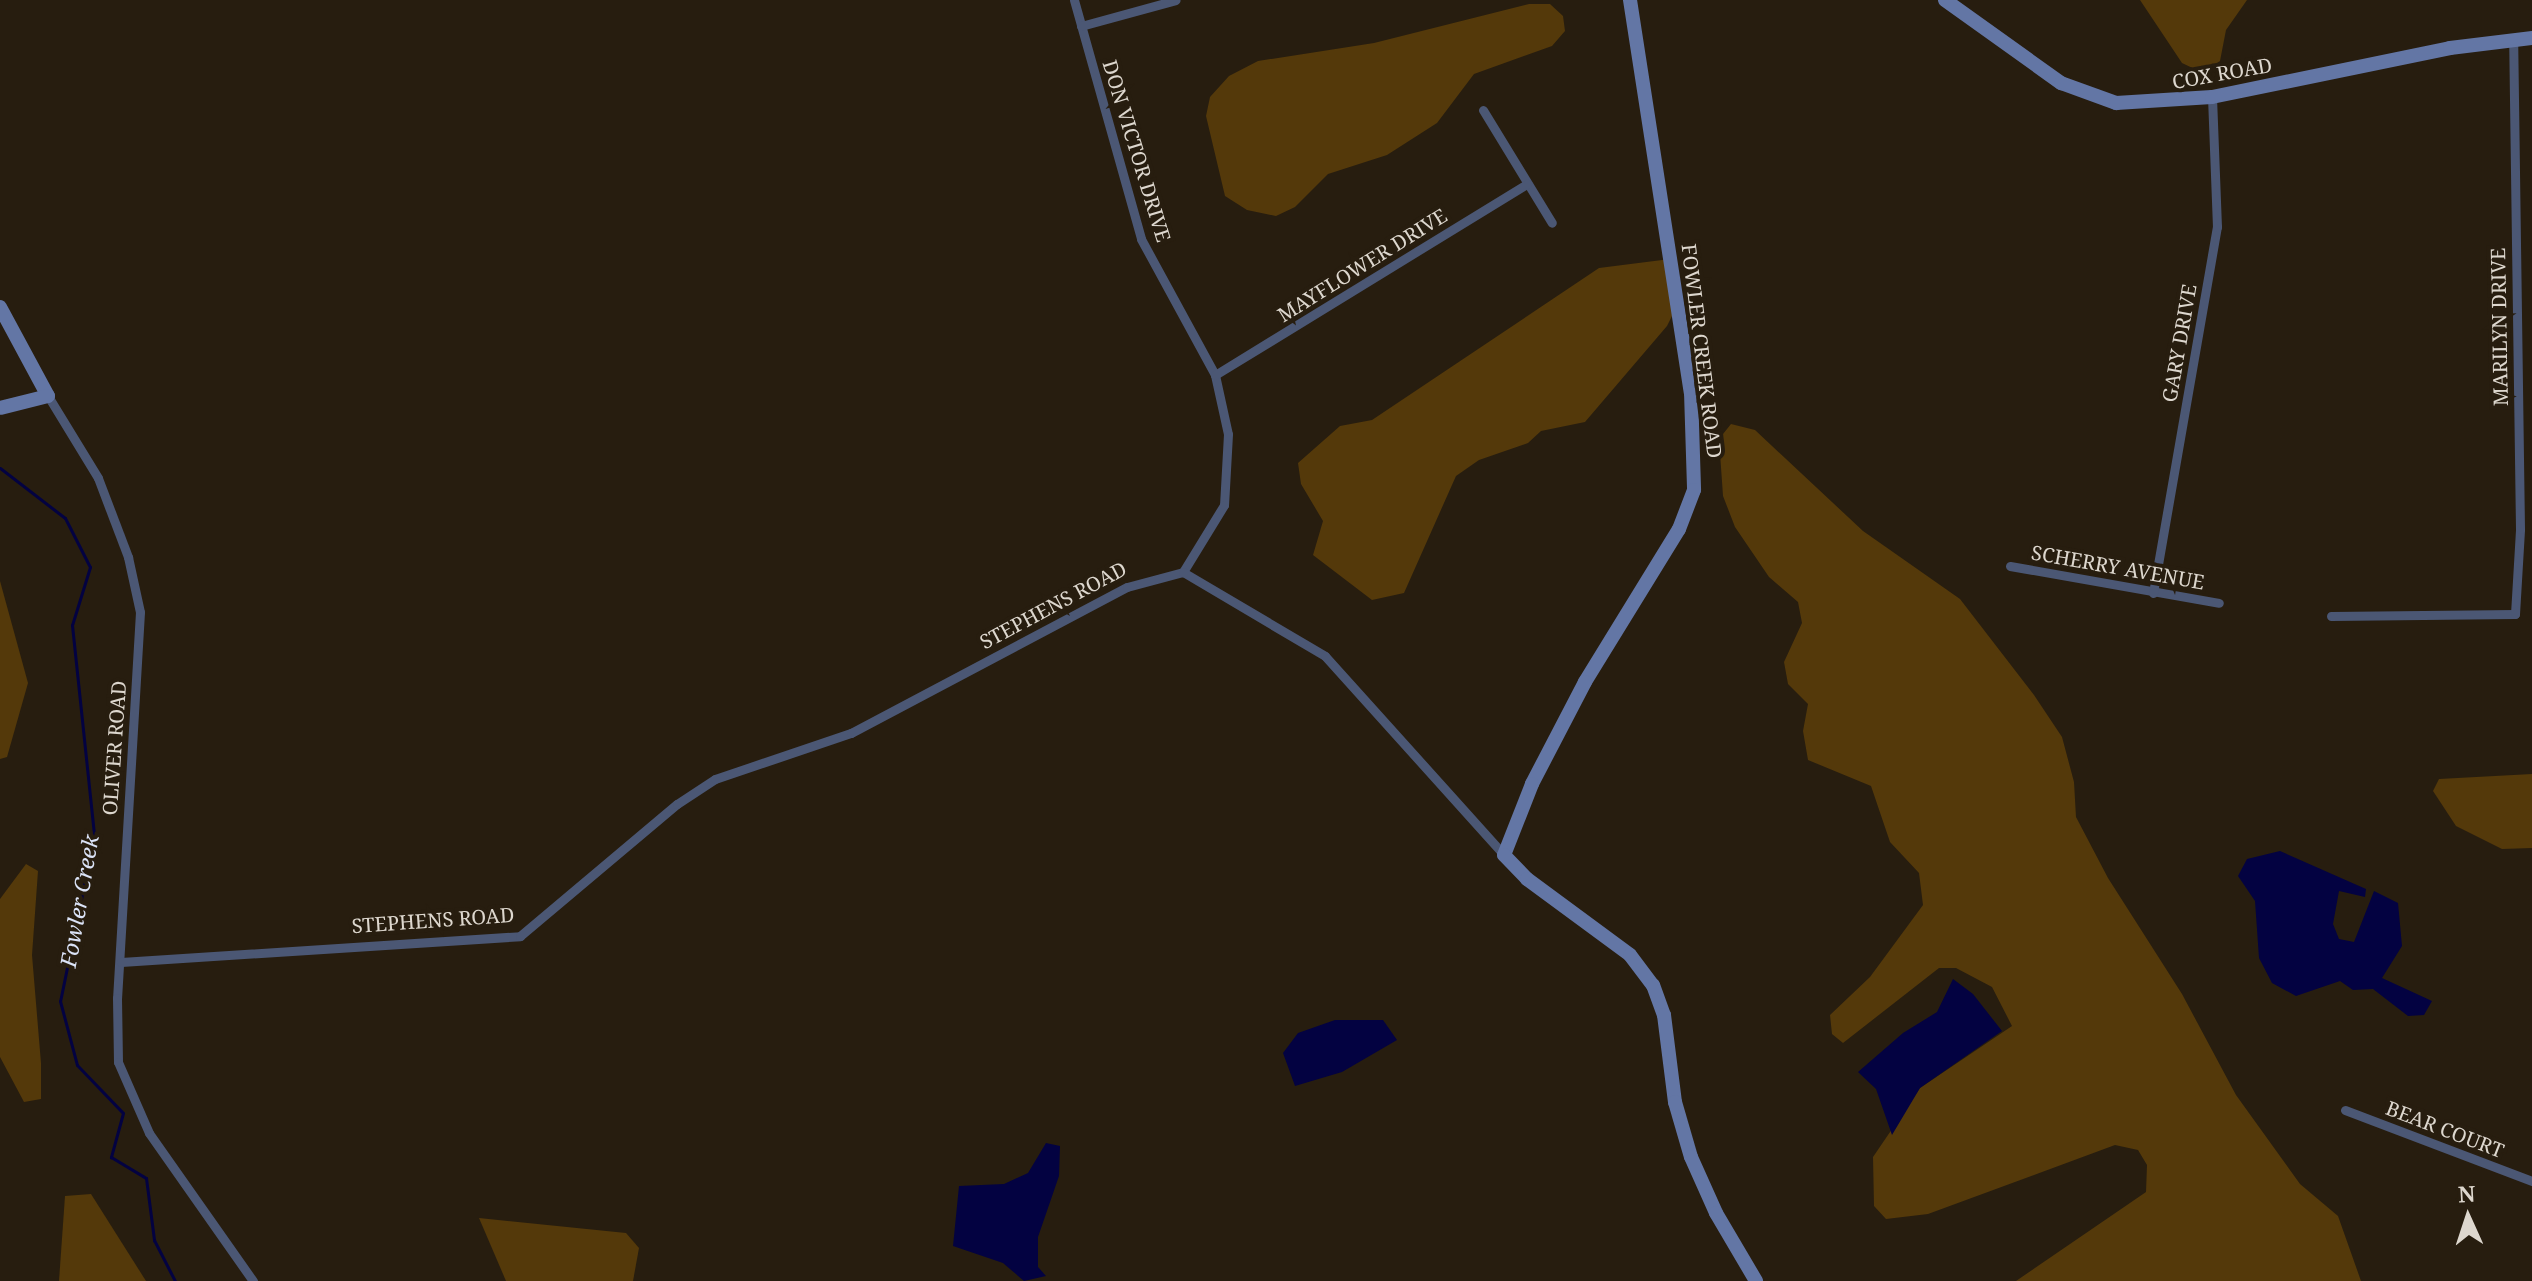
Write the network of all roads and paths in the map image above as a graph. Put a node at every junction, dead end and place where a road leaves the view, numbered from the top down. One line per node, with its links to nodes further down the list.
1 (1074, 0): 5 (street, DON VICTOR DRIVE)
2 (1176, 0): 5 (street)
3 (1630, 0): 21 (main road, FOWLER CREEK ROAD)
4 (1945, 0): 8 (main road, COX ROAD)
5 (1081, 26): 13 (street, DON VICTOR DRIVE)
6 (2532, 38): 7 (main road, COX ROAD)
7 (2513, 39): 8 (main road, COX ROAD); 20 (street, MARILYN DRIVE)
8 (2212, 97): 18 (street, GARY DRIVE)
9 (1483, 110): 10 (street)
10 (1527, 184): 11 (street); 13 (street, MAYFLOWER DRIVE)
11 (1552, 223)
12 (0, 307): 14 (main road, OLIVER ROAD)
13 (1215, 375): 17 (street, DON VICTOR DRIVE)
14 (48, 396): 15 (main road); 22 (street, OLIVER ROAD)
15 (4, 407)
16 (2010, 566): 18 (street, SCHERRY AVENUE)
17 (1183, 572): 21 (street); 22 (street, STEPHENS ROAD)
18 (2153, 593): 19 (street, SCHERRY AVENUE)
19 (2219, 603)
20 (2331, 616)
21 (1504, 855): 26 (main road)
22 (121, 962): 25 (street, OLIVER ROAD)
23 (2345, 1110): 24 (street, BEAR COURT)
24 (2532, 1181)
25 (253, 1281)
26 (1756, 1281)

